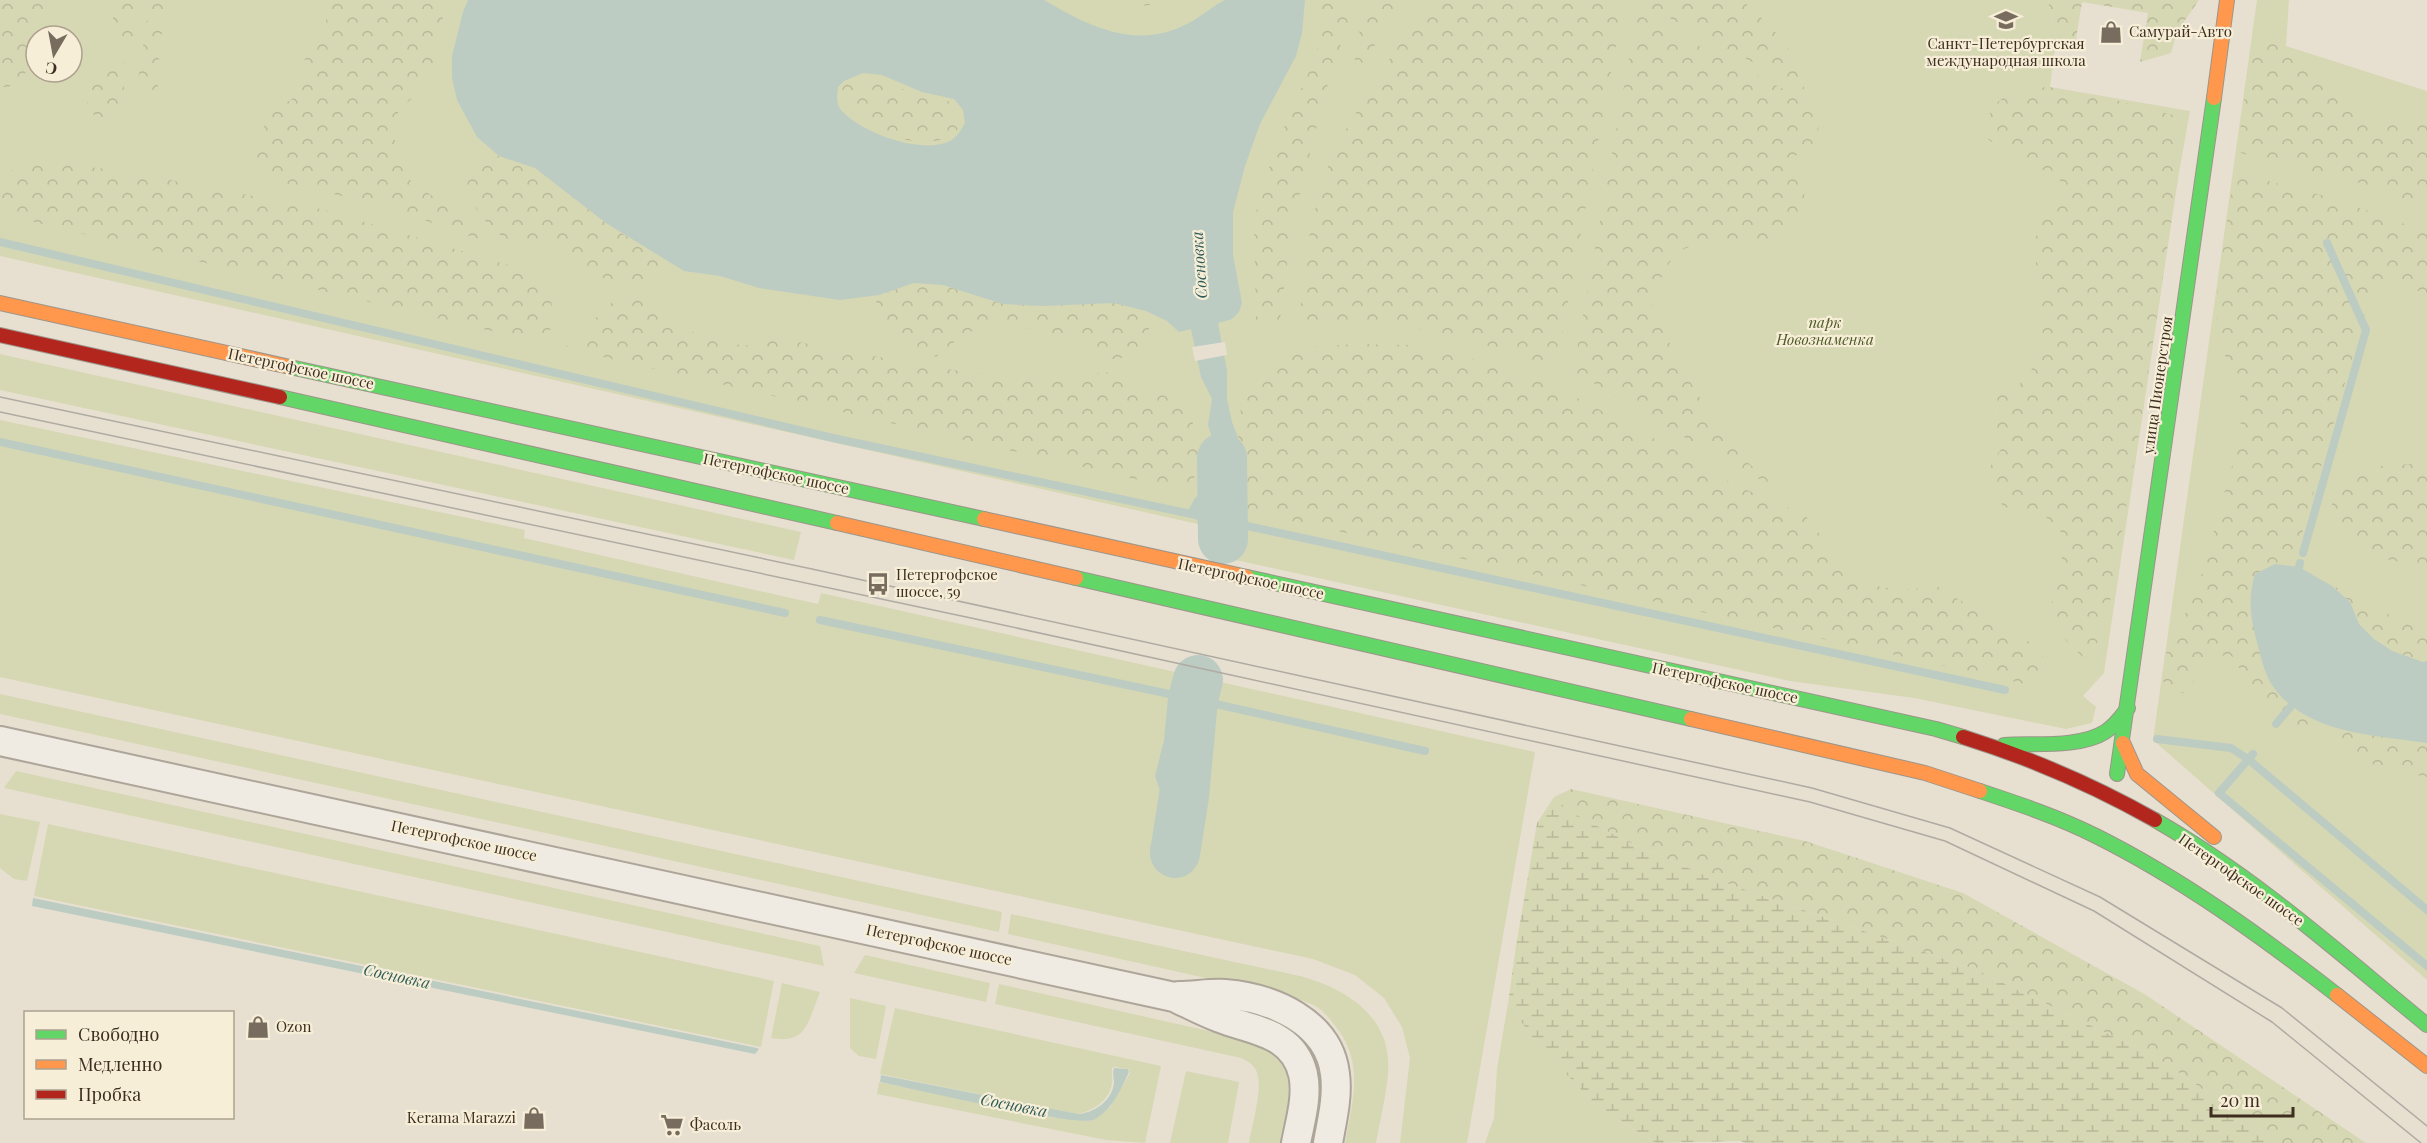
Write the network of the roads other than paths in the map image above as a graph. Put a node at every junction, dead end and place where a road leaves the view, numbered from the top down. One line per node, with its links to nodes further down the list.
1 (2227, 0): 4 (main road, улица Пионерстроя)
2 (0, 303): 7 (main road, Петергофское шоссе)
3 (0, 335): 13 (main road, Петергофское шоссе)
4 (2128, 708): 6 (main road, улица Пионерстроя); 7 (main road)
5 (0, 741): 18 (street, Петергофское шоссе)
6 (2123, 743): 8 (main road, улица Пионерстроя); 17 (main road)
7 (1994, 746): 9 (main road, Петергофское шоссе)
8 (2117, 774): 9 (main road); 11 (main road, улица Пионерстроя)
9 (2101, 793): 10 (main road); 11 (main road, Петергофское шоссе)
10 (2086, 800)
11 (2117, 801): 14 (main road); 17 (main road, Петергофское шоссе)
12 (2054, 804): 13 (main road)
13 (2022, 806): 16 (main road, Петергофское шоссе)
14 (2125, 819)
15 (2141, 844): 16 (main road)
16 (2161, 871): 20 (main road, Петергофское шоссе)
17 (2291, 914): 19 (main road, Петергофское шоссе)
18 (1268, 1018): 21 (street); 22 (street)
19 (2427, 1025)
20 (2427, 1066)
21 (1296, 1143)
22 (1328, 1143)

